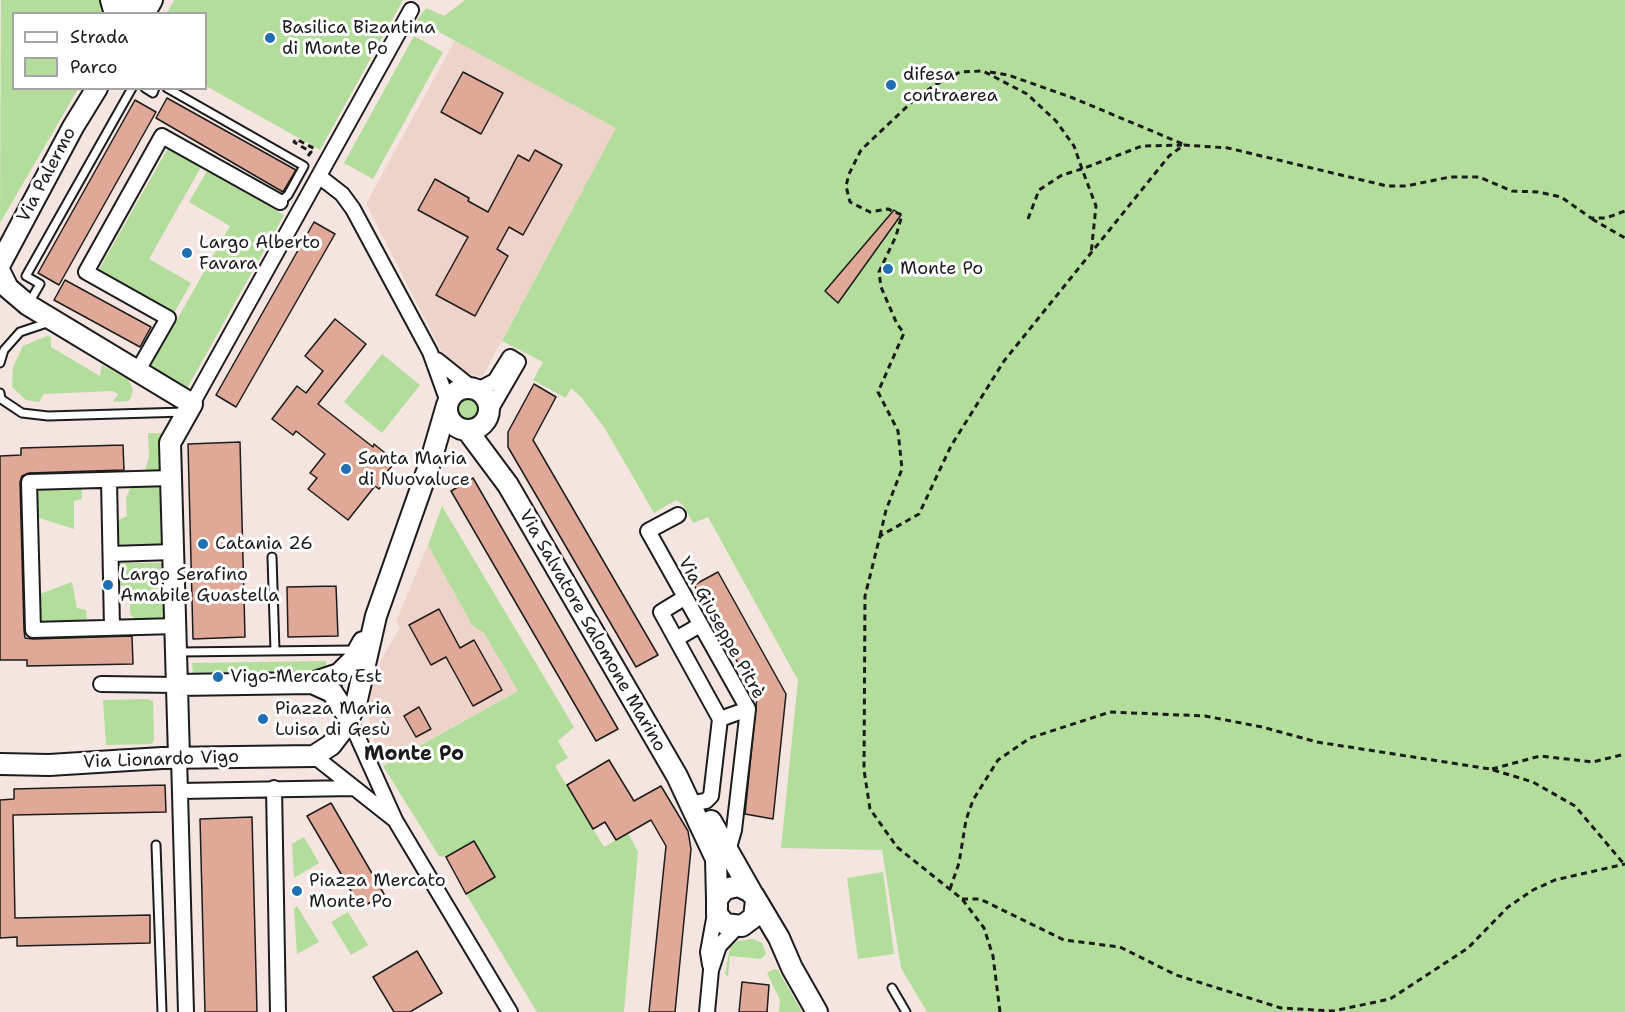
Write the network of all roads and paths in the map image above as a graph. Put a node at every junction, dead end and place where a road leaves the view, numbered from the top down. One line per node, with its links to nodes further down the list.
1 (411, 10): 10 (street)
2 (983, 71): 8 (path); 11 (path); 37 (path)
3 (88, 90): 7 (street)
4 (96, 90): 7 (street, Via Palermo)
5 (131, 90): 21 (lane)
6 (171, 90): 13 (lane)
7 (73, 127): 19 (street, Via Palermo)
8 (1184, 145): 11 (path); 15 (path); 18 (path)
9 (308, 156): 10 (path)
10 (330, 157): 12 (street)
11 (1082, 169): 16 (path); 18 (path)
12 (320, 177): 23 (street); 29 (street)
13 (280, 202): 25 (street)
14 (1625, 211): 15 (path)
15 (1591, 218): 17 (path)
16 (1028, 219)
17 (1625, 238)
18 (1091, 256): 37 (path)
19 (0, 264)
20 (0, 272): 21 (street)
21 (28, 305): 25 (street)
22 (44, 324): 24 (lane)
23 (430, 352): 26 (street); 28 (street)
24 (0, 363)
25 (137, 372): 29 (street)
26 (475, 389): 28 (street); 30 (street); 30 (street)
27 (0, 393): 29 (lane)
28 (448, 404): 31 (street); 32 (street)
29 (190, 408): 33 (street)
30 (488, 415): 31 (street); 35 (street)
31 (465, 430): 32 (street); 35 (street)
32 (431, 460): 42 (street)
33 (171, 478): 34 (street); 38 (street)
34 (109, 480): 39 (street); 45 (street)
35 (508, 485): 63 (street, Via Salvatore Salomone Marino)
36 (678, 515): 41 (street, Via Giuseppe Pitrè)
37 (880, 536): 72 (path)
38 (173, 552): 39 (street); 44 (street)
39 (111, 554): 45 (street)
40 (272, 557): 48 (lane)
41 (684, 598): 43 (street, Via Giuseppe Pitrè); 46 (street)
42 (376, 616): 47 (street); 54 (street)
43 (700, 625): 46 (street); 53 (street, Via Giuseppe Pitrè)
44 (176, 626): 45 (street); 49 (street)
45 (112, 628)
46 (676, 639): 55 (street)
47 (359, 650): 48 (lane); 50 (street)
48 (275, 651): 49 (lane)
49 (177, 652): 52 (street)
50 (312, 683): 52 (street); 54 (street)
51 (101, 684): 52 (street)
52 (178, 685): 59 (street)
53 (748, 709): 55 (street); 60 (street, Via Giuseppe Pitrè)
54 (349, 718): 57 (street); 68 (street)
55 (720, 720): 58 (street)
56 (1625, 754): 62 (path)
57 (314, 756): 59 (street, Via Lionardo Vigo); 65 (street)
58 (716, 756): 60 (street); 67 (street)
59 (179, 758): 61 (street, Via Lionardo Vigo); 66 (street)
60 (742, 758): 70 (street, Via Giuseppe Pitrè)
61 (2, 762)
62 (1490, 769): 71 (path); 72 (path)
63 (677, 776): 67 (street); 75 (street)
64 (274, 788): 65 (street); 66 (street); 82 (street)
65 (354, 788): 68 (street)
66 (180, 791): 81 (street)
67 (699, 802): 70 (street)
68 (395, 820): 83 (street)
69 (156, 846): 80 (lane)
70 (728, 851): 73 (street)
71 (1625, 864): 74 (path)
72 (950, 889): 74 (path)
73 (755, 898): 75 (street); 76 (street); 77 (street)
74 (962, 899): 87 (path)
75 (717, 904): 76 (street); 78 (street)
76 (740, 927): 77 (street); 78 (street)
77 (792, 968): 85 (street)
78 (711, 970): 84 (street)
79 (891, 988): 86 (lane)
80 (162, 1012)
81 (186, 1012)
82 (278, 1012)
83 (510, 1012)
84 (707, 1012)
85 (817, 1012)
86 (906, 1012)
87 (999, 1012)

